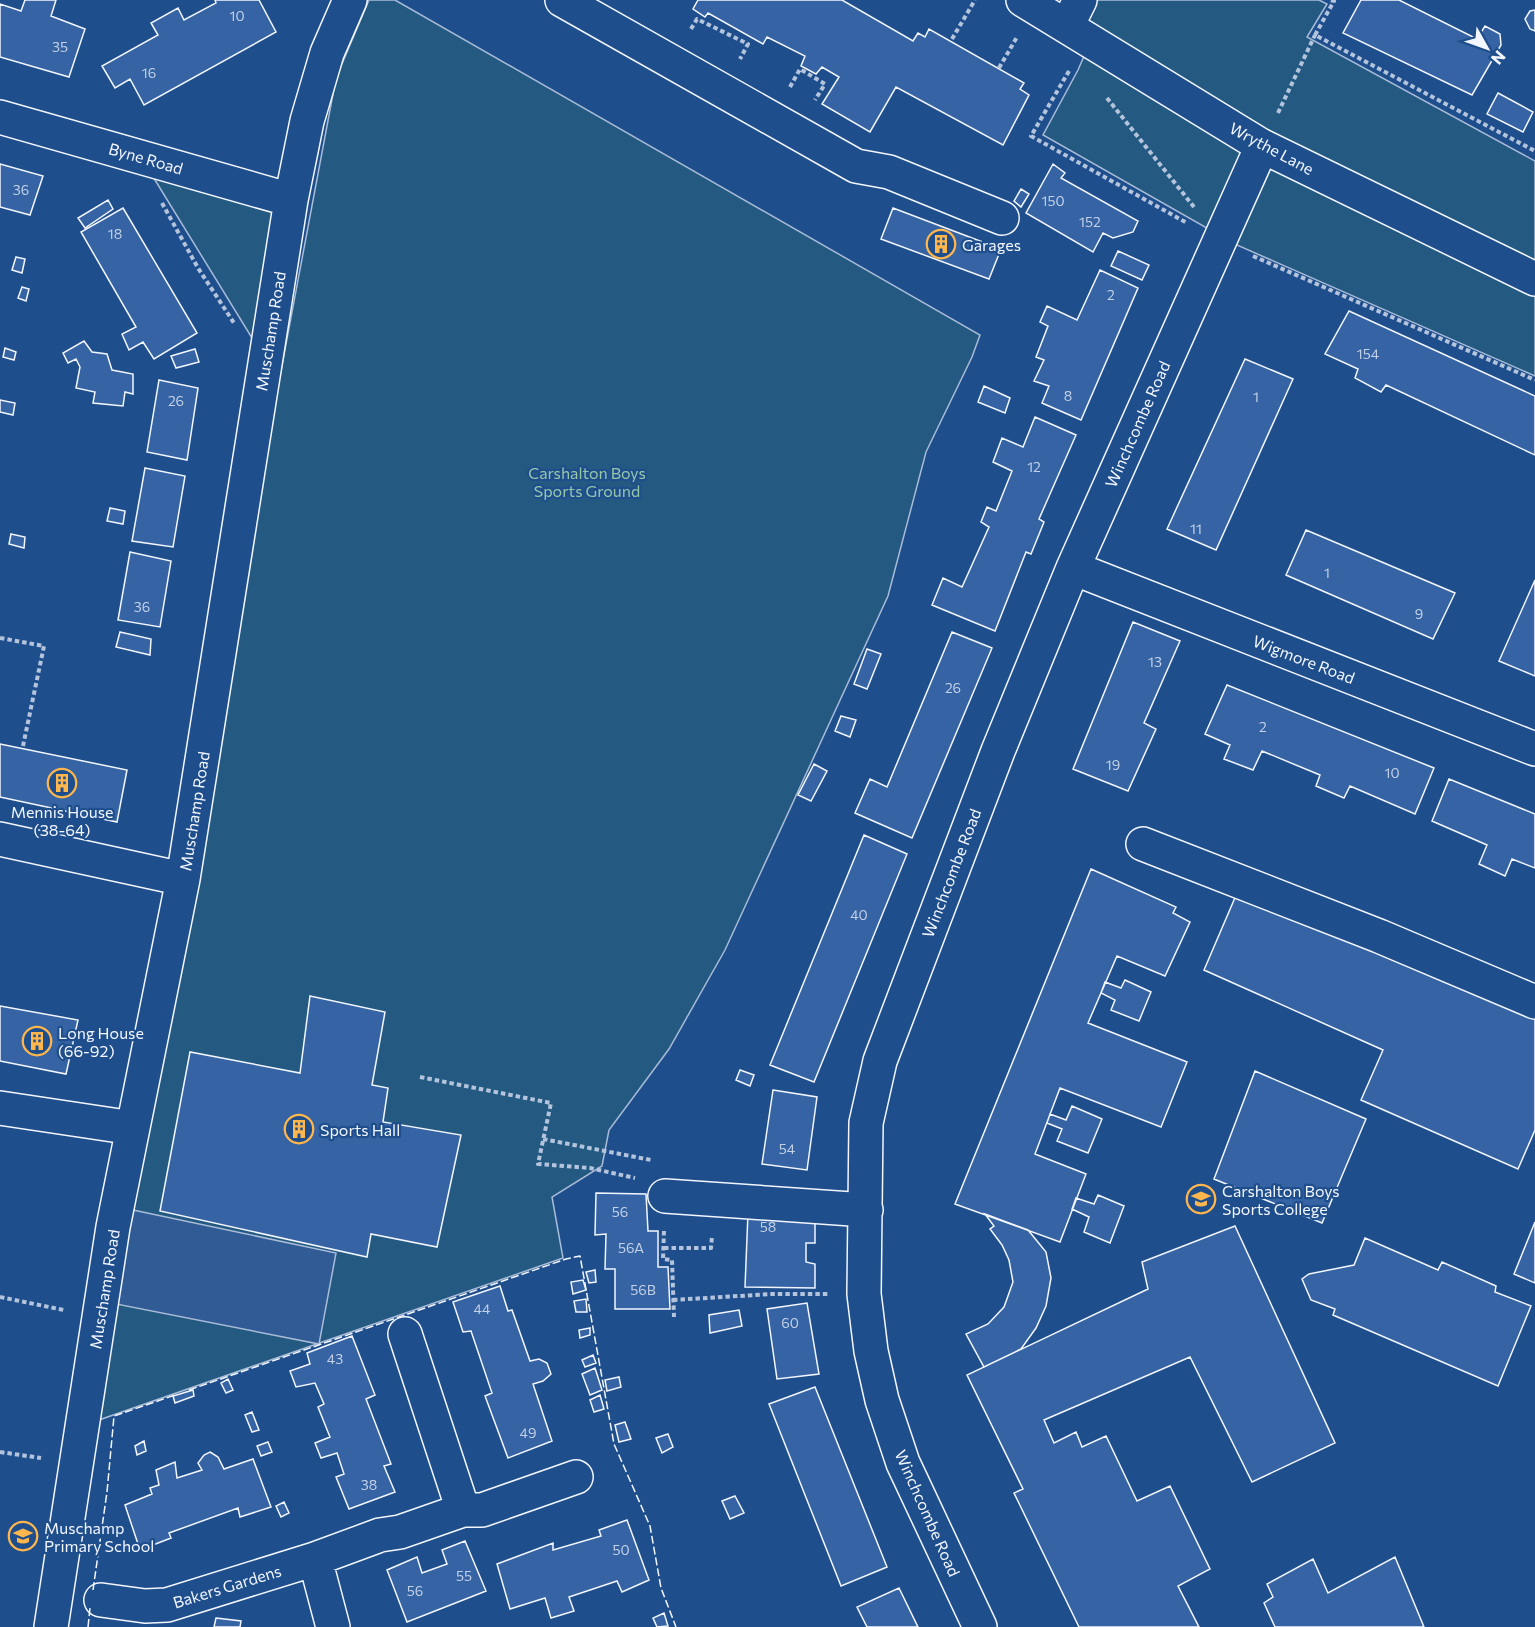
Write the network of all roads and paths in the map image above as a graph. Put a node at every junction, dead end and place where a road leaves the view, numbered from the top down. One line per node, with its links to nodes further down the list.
1 (350, 0): 14 (street, Muschamp Road)
2 (562, 0): 15 (street)
3 (975, 0): 8 (path)
4 (1023, 0): 6 (street, Wrythe Lane)
5 (1331, 0): 7 (path)
6 (1077, 21): 11 (street, Wrythe Lane); 16 (path)
7 (1315, 35): 11 (path); 12 (path)
8 (952, 39)
9 (1106, 97): 16 (path)
10 (0, 117): 13 (street, Byne Road)
11 (1262, 146): 16 (street, Winchcombe Road); 17 (street, Wrythe Lane)
12 (1535, 151)
13 (135, 155): 14 (street, Byne Road); 18 (path)
14 (291, 200): 18 (street, Muschamp Road)
15 (1002, 218)
16 (1220, 241): 19 (path); 20 (street, Winchcombe Road)
17 (1534, 276)
18 (264, 370): 26 (street, Muschamp Road)
19 (1535, 380)
20 (1073, 568): 23 (street, Wigmore Road); 32 (street, Winchcombe Road)
21 (0, 638): 22 (path)
22 (23, 746)
23 (1535, 749)
24 (0, 839): 26 (street)
25 (1143, 844): 27 (street)
26 (183, 879): 30 (street, Muschamp Road)
27 (1535, 1002)
28 (420, 1077): 31 (path)
29 (0, 1108): 30 (street)
30 (133, 1128): 36 (street, Muschamp Road)
31 (665, 1196): 32 (street); 35 (path)
32 (866, 1210): 33 (street, Winchcombe Road)
33 (864, 1294): 35 (path); 45 (street, Winchcombe Road)
34 (0, 1297): 36 (path)
35 (673, 1299): 37 (path)
36 (99, 1317): 43 (street, Muschamp Road)
37 (674, 1317)
38 (405, 1334): 40 (street)
39 (576, 1477): 40 (street, Bakers Gardens)
40 (463, 1510): 41 (street, Bakers Gardens)
41 (315, 1558): 42 (street, Bakers Gardens); 44 (street)
42 (101, 1600)
43 (51, 1627)
44 (333, 1627)
45 (980, 1627)

